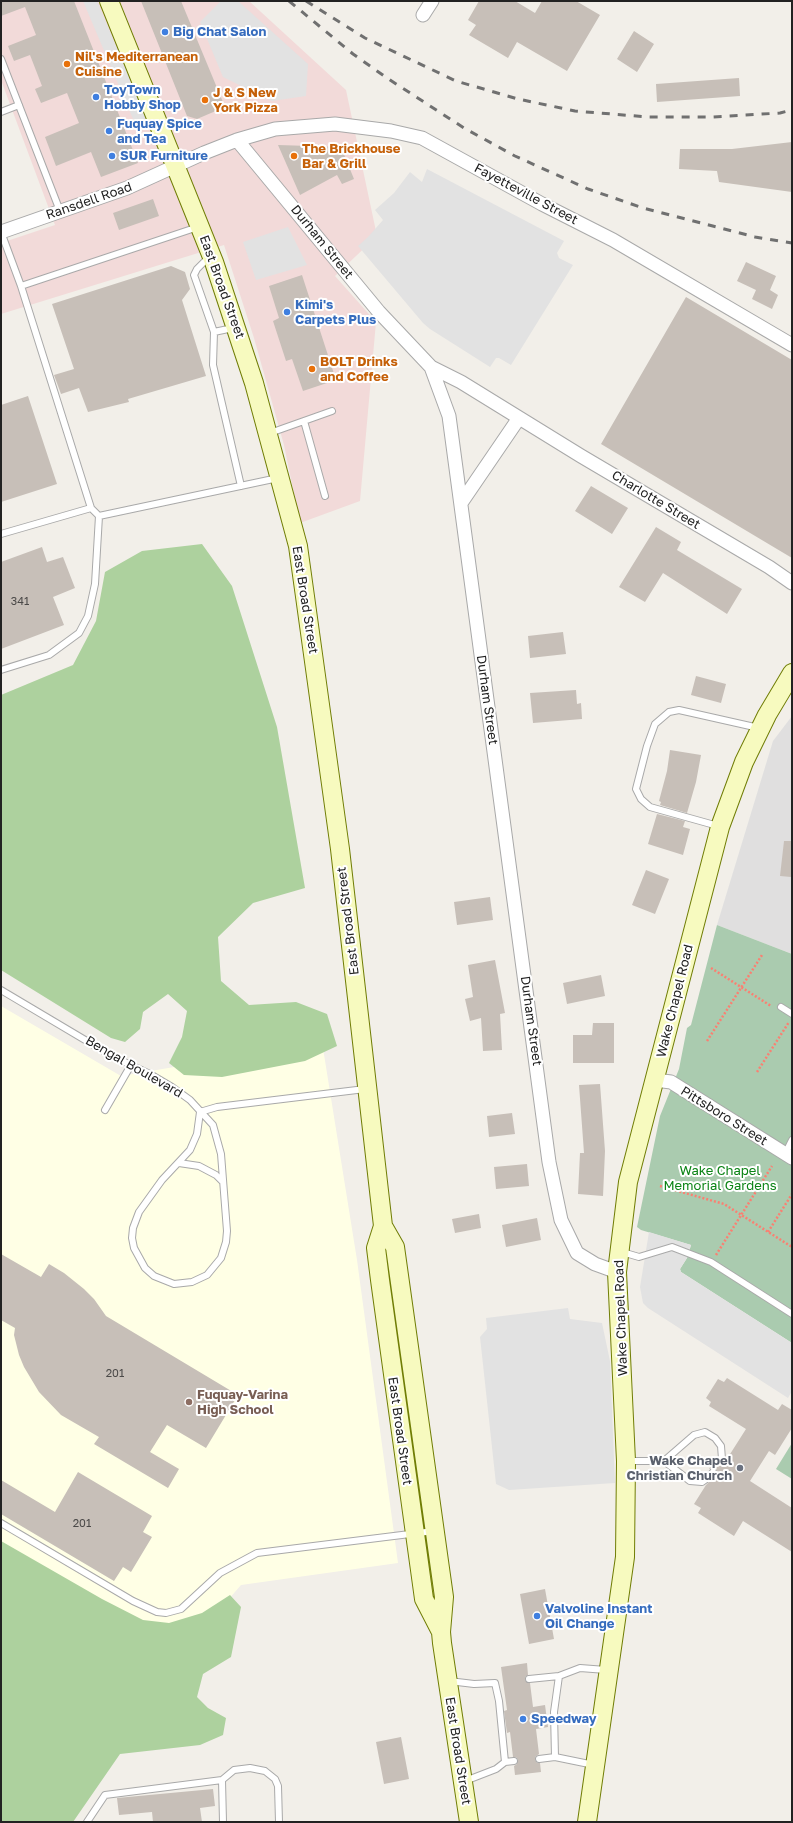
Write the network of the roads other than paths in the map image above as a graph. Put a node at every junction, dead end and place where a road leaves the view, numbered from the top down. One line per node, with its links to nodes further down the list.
1 (109, 1): 8 (main road, East Broad Street)
2 (432, 1): 3 (street)
3 (423, 15)
4 (1, 59): 5 (lane)
5 (19, 105): 6 (lane); 9 (lane)
6 (1, 112)
7 (237, 140): 8 (street, Fayetteville Street); 16 (street, Fayetteville Street); 17 (street, Durham Street)
8 (175, 166): 9 (street, Ransdell Road); 10 (main road, East Broad Street)
9 (60, 211): 11 (street, Ransdell Road)
10 (200, 226): 12 (main road, East Broad Street); 13 (lane)
11 (1, 232): 13 (lane)
12 (211, 254): 14 (main road, East Broad Street); 15 (lane)
13 (21, 286): 26 (lane)
14 (237, 327): 15 (lane); 21 (main road, East Broad Street)
15 (214, 332): 23 (lane)
16 (792, 345)
17 (431, 367): 19 (street, Charlotte Street); 25 (street, Durham Street)
18 (332, 411): 20 (lane)
19 (519, 418): 25 (street); 29 (street, Charlotte Street)
20 (304, 421): 21 (lane); 24 (lane)
21 (268, 434): 22 (main road, East Broad Street)
22 (280, 478): 23 (lane); 39 (main road, East Broad Street)
23 (241, 486): 27 (lane)
24 (325, 496)
25 (462, 503): 48 (street, Durham Street)
26 (91, 508): 27 (lane); 28 (lane)
27 (99, 516): 30 (lane)
28 (1, 534)
29 (792, 583)
30 (1, 670)
31 (792, 673): 32 (main road, Wake Chapel Road)
32 (760, 728): 33 (main road, Wake Chapel Road); 33 (lane)
33 (720, 827): 38 (main road, Wake Chapel Road)
34 (1, 990): 37 (lane, Bengal Boulevard)
35 (781, 1007): 36 (lane)
36 (792, 1015)
37 (131, 1065): 40 (lane); 41 (lane, Bengal Boulevard)
38 (655, 1080): 43 (street, Pittsboro Street); 47 (main road, Wake Chapel Road)
39 (367, 1088): 41 (lane); 46 (main road, East Broad Street)
40 (105, 1110)
41 (200, 1112): 44 (lane); 45 (lane, Bengal Boulevard)
42 (792, 1140): 43 (lane)
43 (788, 1156)
44 (179, 1163): 45 (lane); 45 (lane)
45 (222, 1181)
46 (383, 1226): 55 (main road, East Broad Street); 56 (main road, East Broad Street)
47 (619, 1252): 48 (main road, Wake Chapel Road); 49 (lane)
48 (617, 1272): 51 (main road, Wake Chapel Road)
49 (792, 1314)
50 (722, 1459): 52 (lane)
51 (626, 1461): 52 (lane); 58 (main road, Wake Chapel Road)
52 (664, 1461): 53 (lane)
53 (713, 1472)
54 (1, 1523): 56 (lane)
55 (434, 1531): 56 (lane); 57 (main road, East Broad Street)
56 (415, 1534): 57 (main road, East Broad Street)
57 (441, 1632): 61 (main road, East Broad Street)
58 (609, 1670): 59 (lane); 68 (main road, Wake Chapel Road)
59 (559, 1676): 60 (lane); 64 (lane)
60 (529, 1679)
61 (447, 1680): 63 (lane); 70 (main road, East Broad Street)
62 (503, 1682): 63 (lane)
63 (495, 1683): 66 (lane)
64 (555, 1757): 65 (lane); 68 (lane)
65 (539, 1759)
66 (505, 1762): 67 (lane); 70 (lane)
67 (514, 1762)
68 (595, 1765): 75 (main road, Wake Chapel Road)
69 (222, 1780): 71 (lane); 72 (lane); 73 (lane)
70 (463, 1781): 74 (main road, East Broad Street)
71 (87, 1822)
72 (223, 1822)
73 (279, 1822)
74 (469, 1822)
75 (587, 1822)

